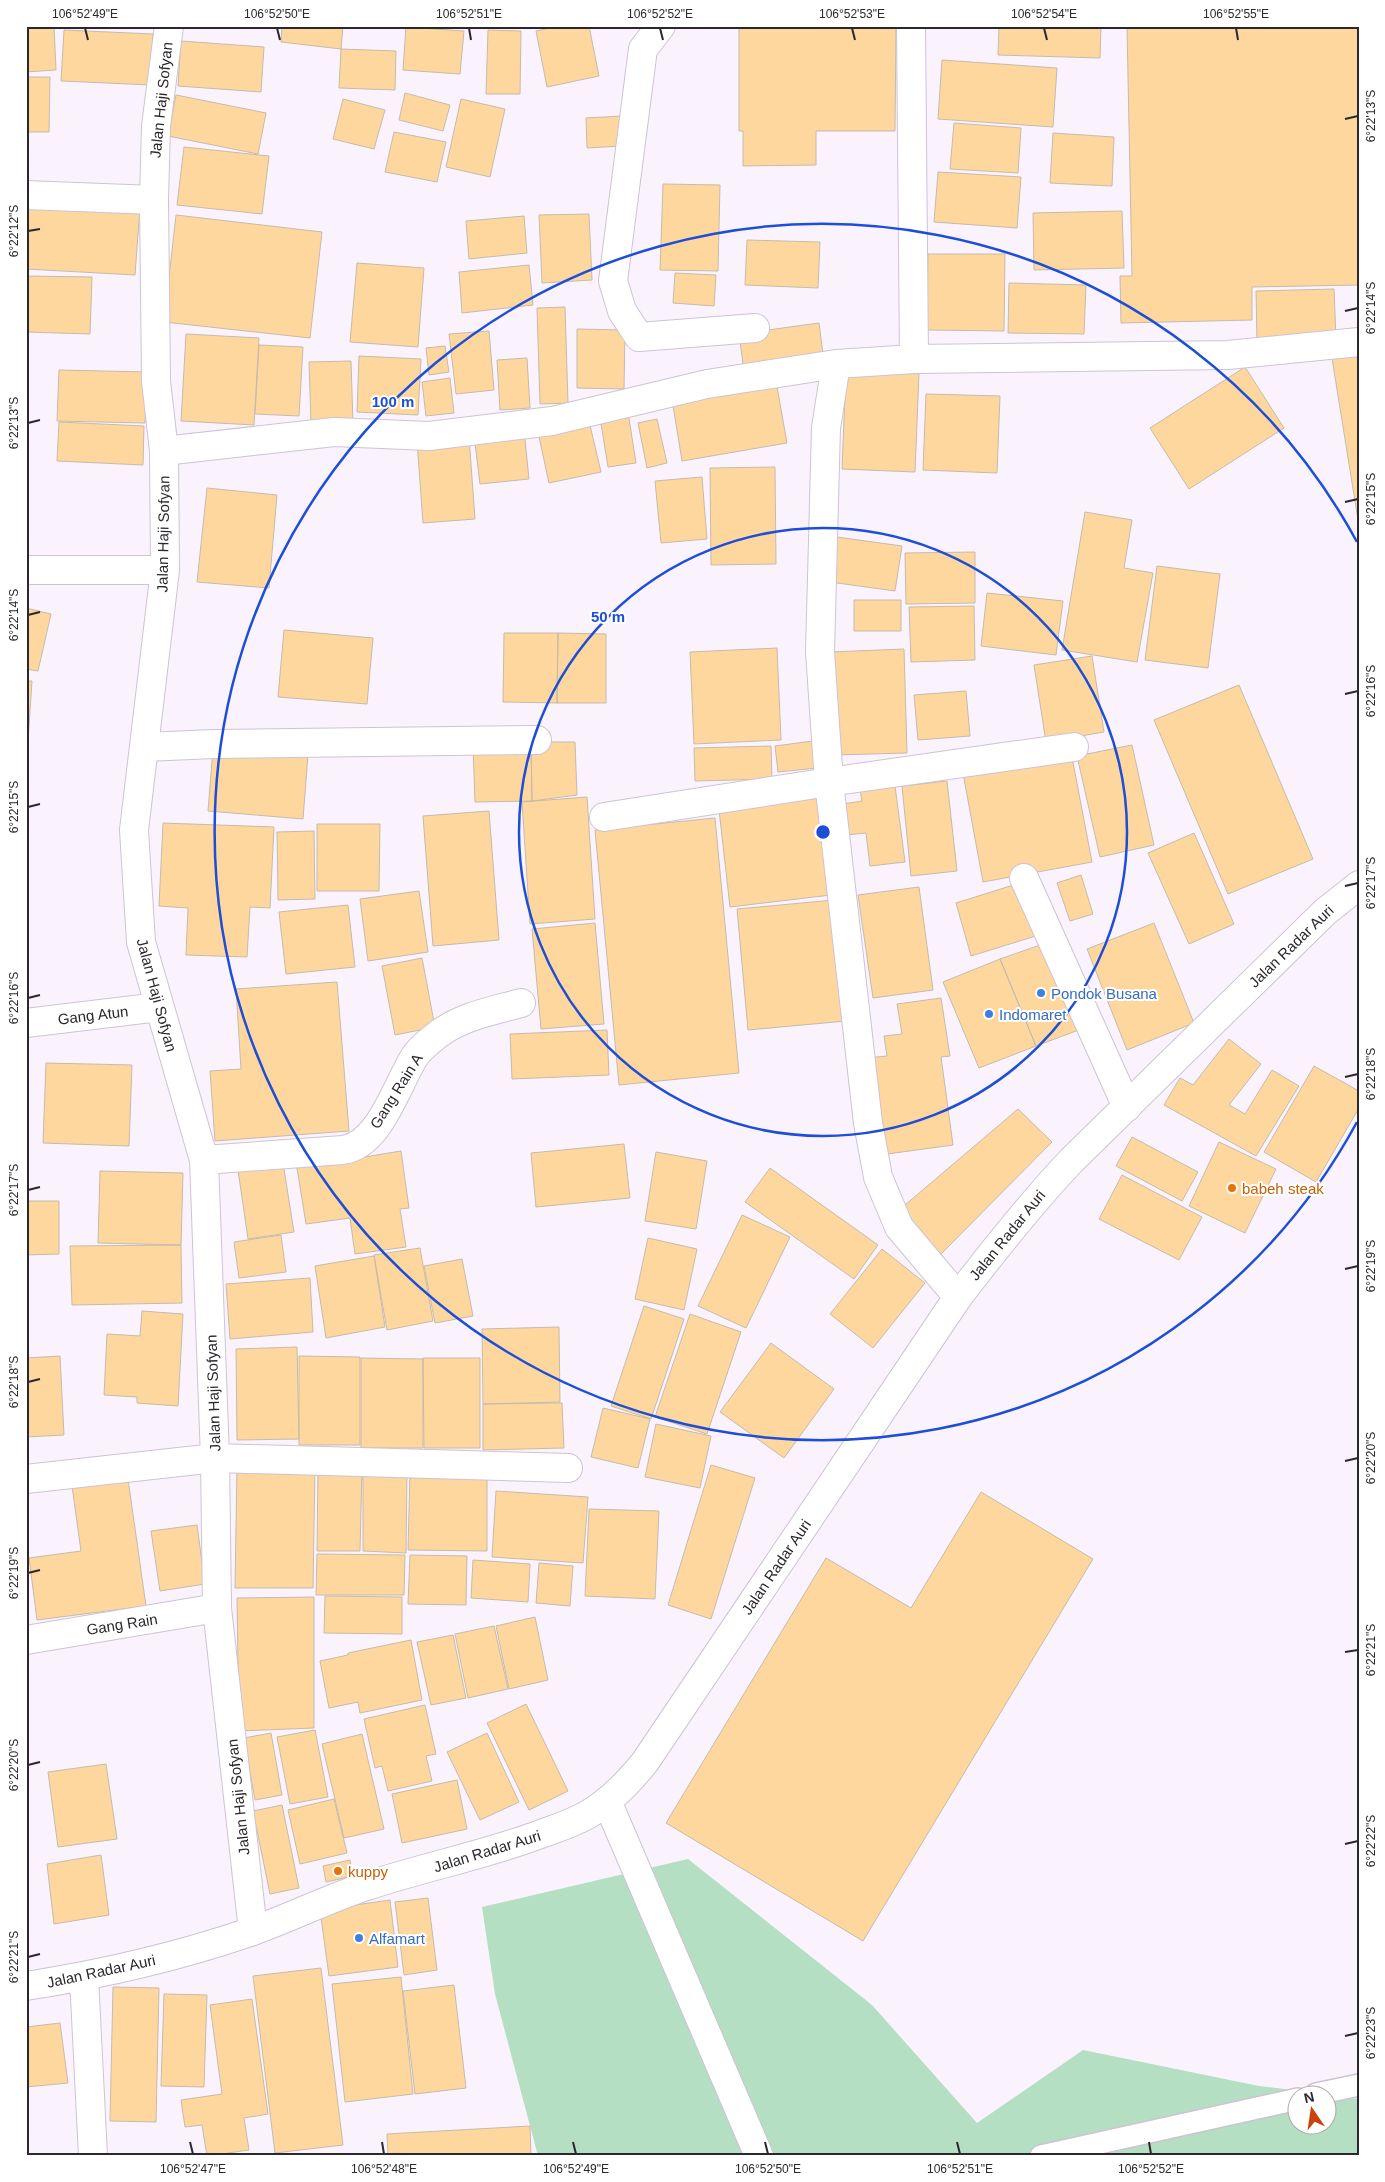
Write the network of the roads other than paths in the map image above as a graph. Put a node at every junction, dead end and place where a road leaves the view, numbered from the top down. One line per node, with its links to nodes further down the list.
1 (169, 26): 5 (street, Jalan Haji Sofyan)
2 (661, 26): 6 (street)
3 (911, 26): 8 (street)
4 (26, 195): 5 (street)
5 (154, 200): 10 (street, Jalan Haji Sofyan)
6 (755, 328)
7 (1359, 342): 8 (street)
8 (914, 359): 9 (street)
9 (836, 364): 10 (street); 16 (street)
10 (164, 451): 12 (street, Jalan Haji Sofyan)
11 (26, 570): 12 (street)
12 (165, 570): 14 (street, Jalan Haji Sofyan)
13 (537, 740): 14 (street)
14 (145, 747): 21 (street, Jalan Haji Sofyan)
15 (1074, 748): 16 (street)
16 (829, 782): 17 (street); 25 (street)
17 (604, 818)
18 (1024, 878): 23 (street)
19 (1359, 885): 23 (street, Jalan Radar Auri)
20 (521, 1003): 24 (street, Gang Rain A)
21 (159, 1007): 22 (street, Gang Atun); 24 (street, Jalan Haji Sofyan)
22 (26, 1023)
23 (1127, 1106): 25 (street, Jalan Radar Auri)
24 (204, 1160): 26 (street, Jalan Haji Sofyan)
25 (958, 1297): 31 (street, Jalan Radar Auri)
26 (215, 1458): 27 (street); 28 (street); 29 (street, Jalan Haji Sofyan)
27 (568, 1468)
28 (26, 1479)
29 (218, 1608): 30 (street, Gang Rain); 32 (street, Jalan Haji Sofyan)
30 (26, 1640)
31 (607, 1801): 32 (street, Jalan Radar Auri); 40 (street)
32 (253, 1931): 33 (street, Jalan Radar Auri)
33 (84, 1977): 34 (street, Jalan Radar Auri); 39 (street)
34 (26, 1986)
35 (1359, 2085): 36 (lane)
36 (1338, 2089)
37 (1288, 2101): 38 (lane)
38 (1045, 2155)
39 (93, 2156)
40 (759, 2156)

